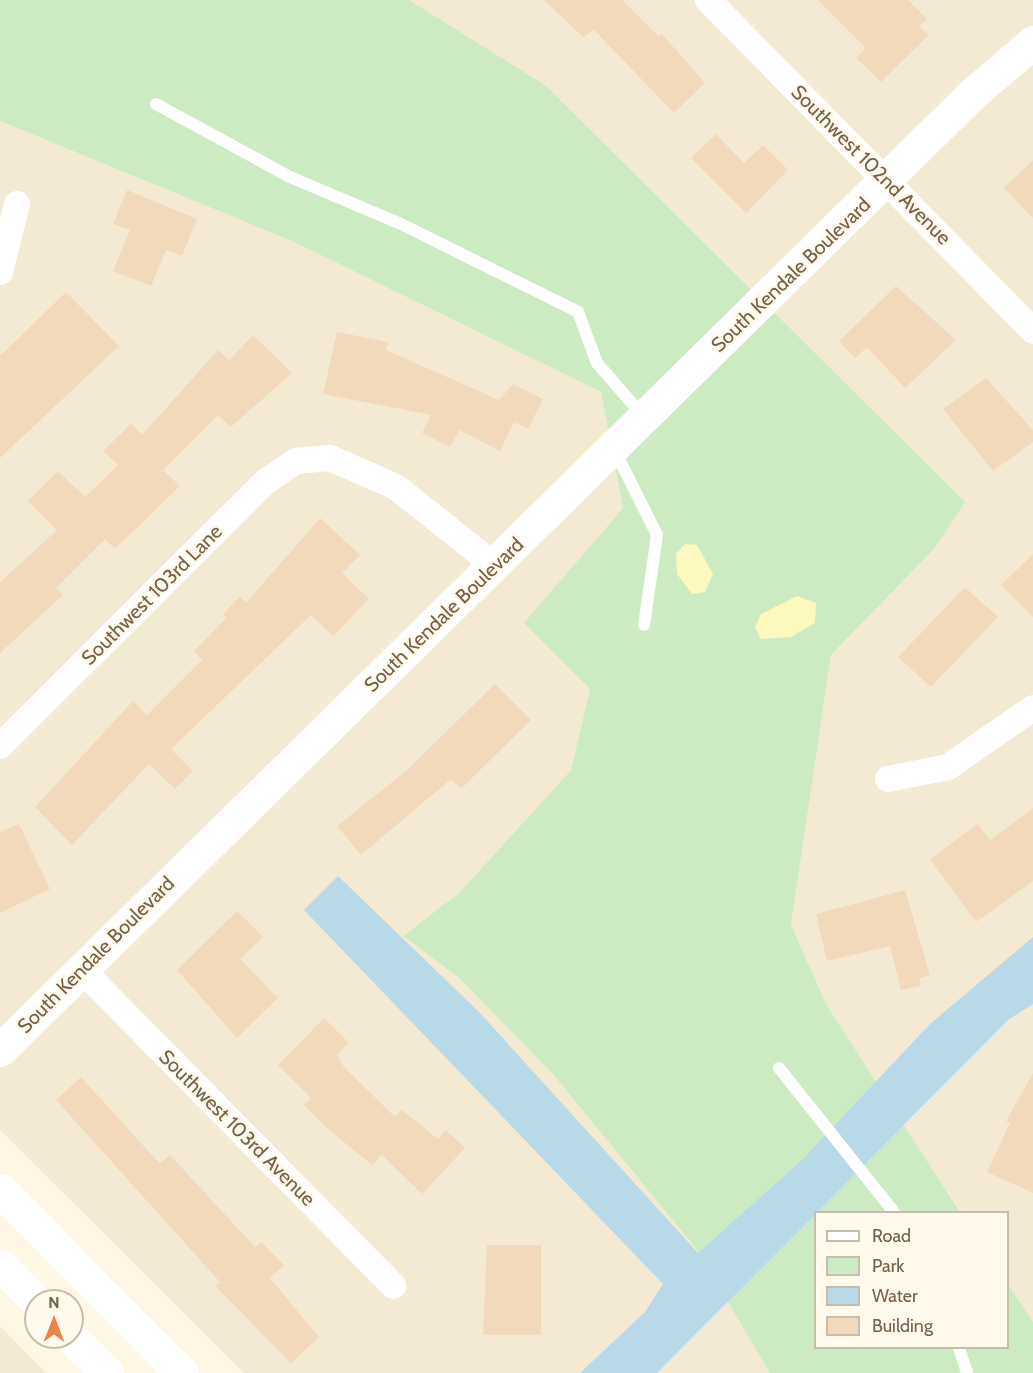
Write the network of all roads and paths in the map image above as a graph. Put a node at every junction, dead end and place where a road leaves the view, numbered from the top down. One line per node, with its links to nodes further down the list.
1 (708, 0): 4 (street, Southwest 102nd Avenue)
2 (1033, 42): 4 (street, South Kendale Boulevard)
3 (156, 104): 8 (lane)
4 (887, 180): 7 (street, Southwest 102nd Avenue); 8 (street, South Kendale Boulevard)
5 (16, 204): 6 (street)
6 (0, 272)
7 (1033, 331)
8 (645, 418): 9 (street, South Kendale Boulevard)
9 (614, 448): 10 (street, South Kendale Boulevard); 11 (lane)
10 (494, 565): 13 (street, Southwest 103rd Lane); 15 (street, South Kendale Boulevard)
11 (644, 624)
12 (1033, 708): 14 (street)
13 (0, 746)
14 (888, 778)
15 (81, 969): 16 (street, South Kendale Boulevard); 21 (street, Southwest 103rd Avenue)
16 (0, 1050)
17 (779, 1068): 19 (lane)
18 (0, 1190): 26 (street)
19 (893, 1211)
20 (0, 1265): 22 (street)
21 (393, 1287)
22 (24, 1289)
23 (83, 1349): 25 (street)
24 (960, 1349): 27 (lane)
25 (107, 1373)
26 (182, 1373)
27 (967, 1373)

